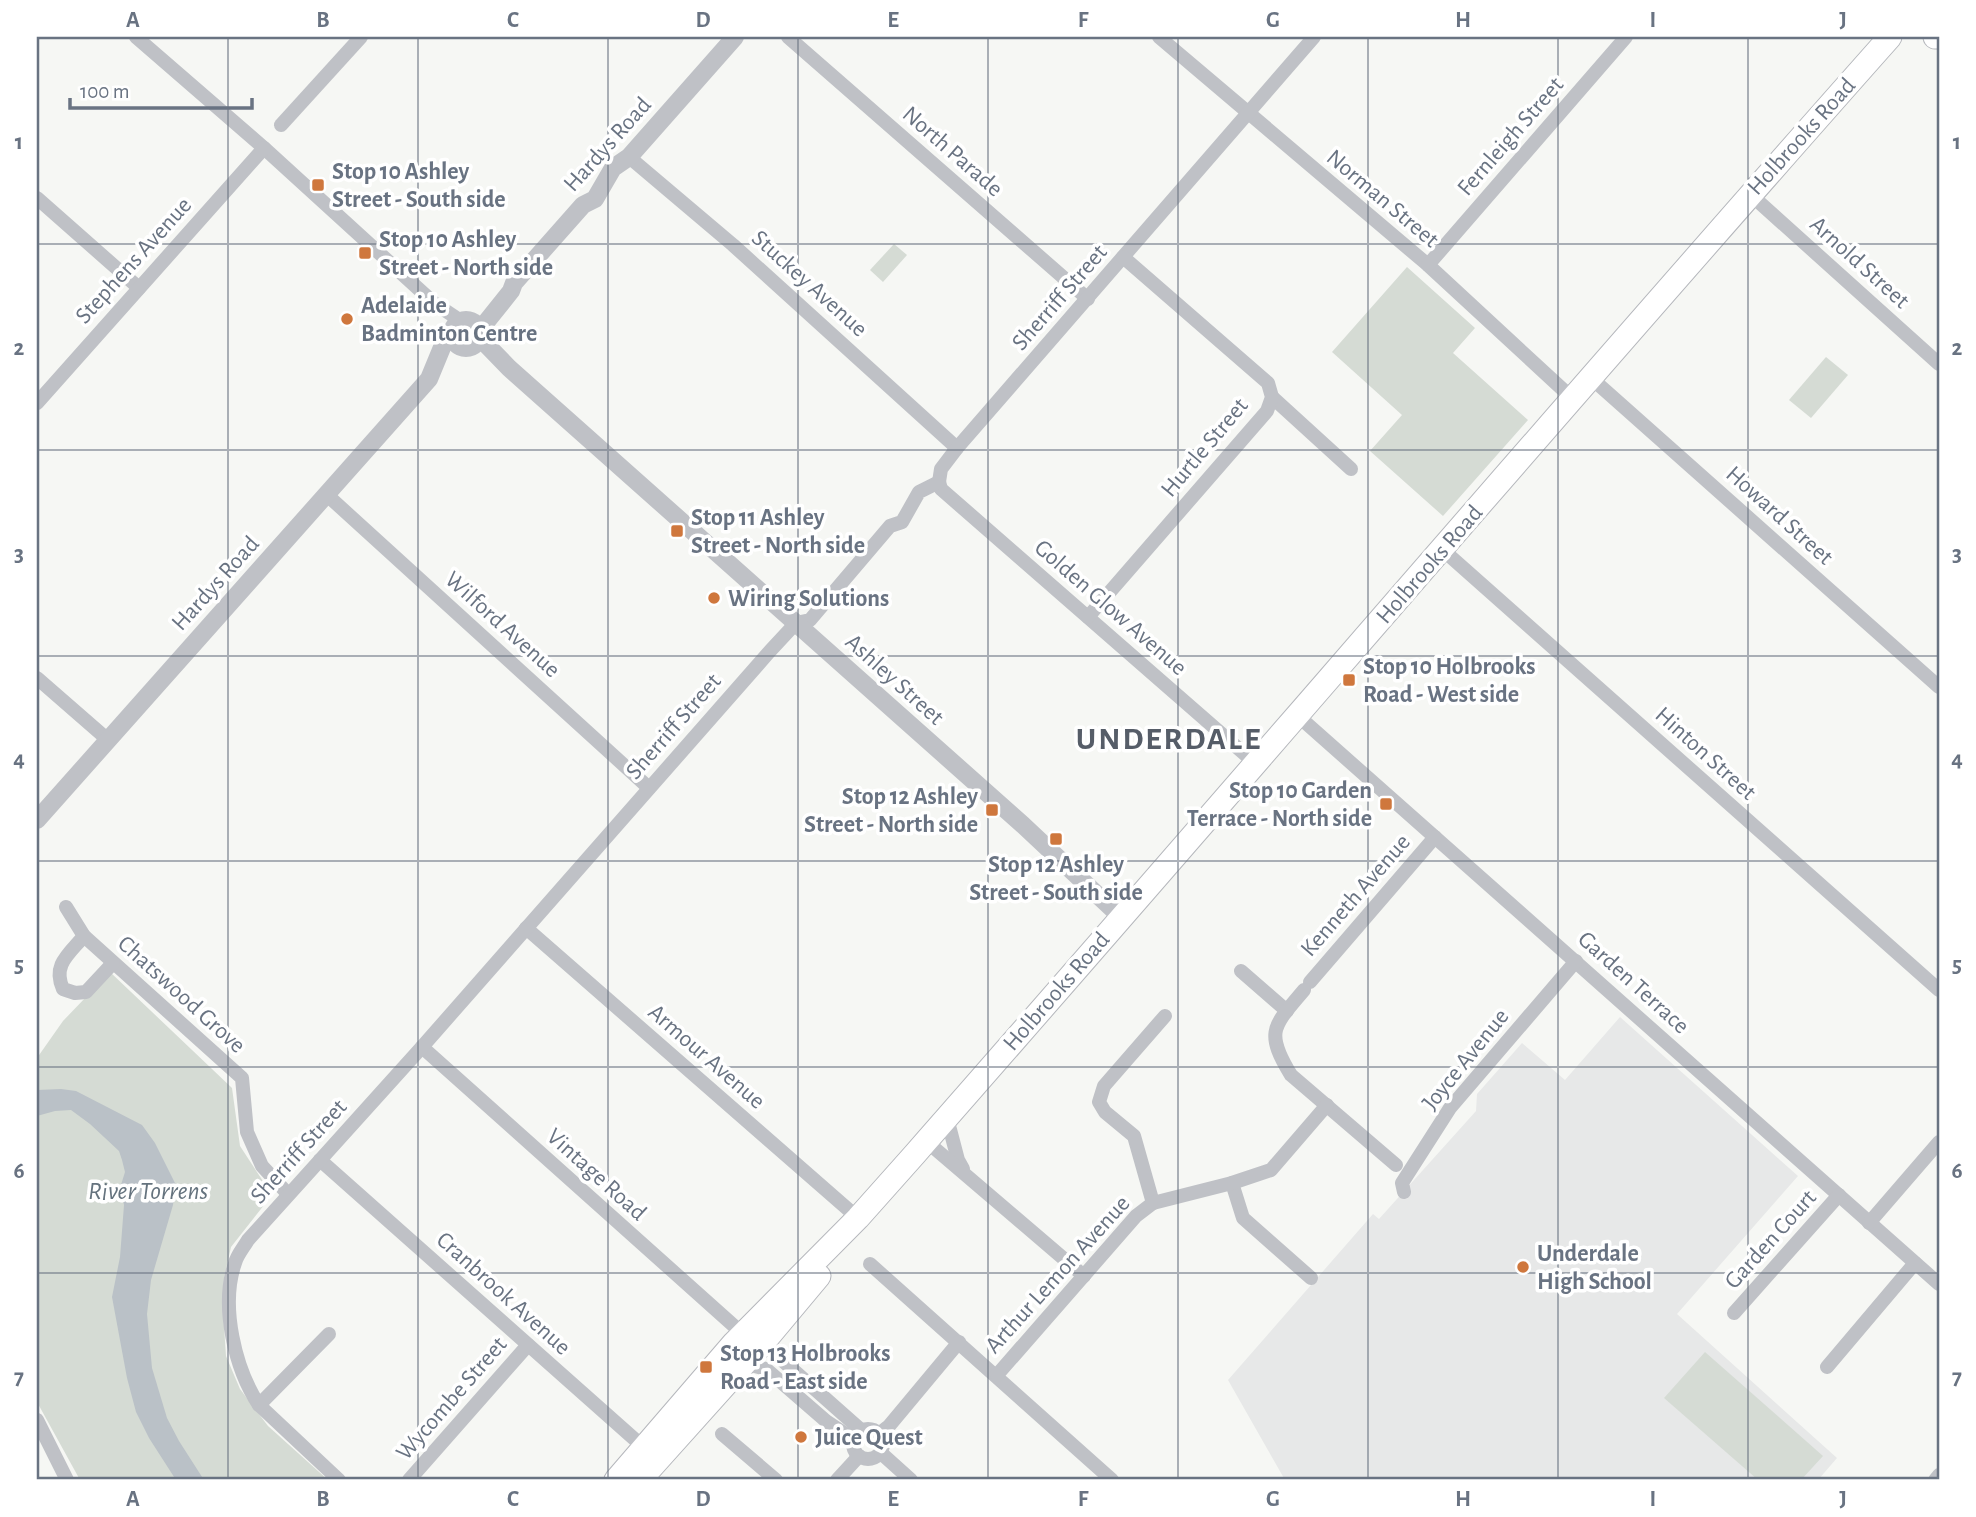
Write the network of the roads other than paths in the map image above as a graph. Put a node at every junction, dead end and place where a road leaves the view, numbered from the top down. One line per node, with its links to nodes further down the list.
1 (136, 37): 12 (street, Ashley Street)
2 (360, 37): 11 (street)
3 (735, 37): 13 (street, Hardys Road)
4 (788, 37): 19 (street, North Parade)
5 (1159, 37): 10 (street, Norman Street)
6 (1314, 37): 10 (street, Sherriff Street)
7 (1626, 37): 17 (street, Fernleigh Street)
8 (1907, 37): 9 (main road)
9 (1883, 40): 14 (main road, Holbrooks Road)
10 (1248, 114): 16 (street, Sherriff Street); 17 (street, Norman Street)
11 (281, 125)
12 (264, 148): 18 (street, Stephens Avenue); 20 (street, Ashley Street)
13 (629, 157): 20 (street, Hardys Road); 26 (street, Stuckey Avenue)
14 (1750, 194): 21 (street, Arnold Street); 22 (main road, Holbrooks Road)
15 (37, 198): 18 (street)
16 (1124, 257): 19 (street, Sherriff Street); 23 (street, Hurtle Street)
17 (1428, 265): 24 (street, Norman Street)
18 (139, 288): 25 (street, Stephens Avenue)
19 (1088, 299): 26 (street, Sherriff Street)
20 (466, 333): 29 (street, Hardys Road); 32 (street, Ashley Street)
21 (1939, 364)
22 (1590, 377): 24 (main road, Holbrooks Road); 34 (street, Howard Street)
23 (1272, 397): 27 (street); 31 (street, Hurtle Street)
24 (1572, 398): 30 (main road, Holbrooks Road)
25 (37, 403)
26 (957, 448): 28 (street, Sherriff Street)
27 (1351, 469)
28 (939, 482): 31 (street, Golden Glow Avenue); 32 (street, Sherriff Street)
29 (327, 495): 36 (street, Hardys Road); 38 (street, Wilford Avenue)
30 (1443, 550): 35 (main road, Holbrooks Road); 48 (street, Hinton Street)
31 (1088, 617): 37 (street, Golden Glow Avenue)
32 (796, 623): 38 (street, Sherriff Street); 42 (street, Ashley Street)
33 (37, 678): 36 (street)
34 (1939, 687)
35 (1297, 715): 37 (main road, Holbrooks Road); 40 (street, Garden Terrace)
36 (107, 739): 39 (street, Hardys Road)
37 (1255, 763): 42 (main road, Holbrooks Road)
38 (649, 788): 43 (street, Sherriff Street)
39 (37, 820)
40 (1435, 837): 45 (street, Garden Terrace); 49 (street, Kenneth Avenue)
41 (66, 907): 44 (street, Chatswood Grove)
42 (1121, 917): 53 (main road, Holbrooks Road)
43 (526, 928): 51 (street, Sherriff Street); 64 (street, Armour Avenue)
44 (84, 936): 46 (street, Chatswood Grove); 46 (street)
45 (1576, 961): 60 (street, Joyce Avenue); 62 (street, Garden Terrace)
46 (113, 963): 61 (street, Chatswood Grove)
47 (1241, 971): 49 (street)
48 (1939, 990)
49 (1287, 1011): 52 (street, Kenneth Avenue)
50 (1165, 1016): 63 (street)
51 (422, 1047): 56 (street, Sherriff Street); 73 (street, Vintage Road)
52 (1327, 1105): 57 (street, Kenneth Avenue); 59 (street, Arthur Lemon Avenue)
53 (947, 1118): 55 (main road, Holbrooks Road); 58 (street)
54 (1939, 1142): 65 (street)
55 (920, 1148): 58 (street); 64 (main road, Holbrooks Road)
56 (320, 1160): 61 (street, Sherriff Street); 75 (street, Cranbrook Avenue)
57 (1396, 1165)
58 (965, 1174): 68 (street)
59 (1232, 1183): 63 (street, Arthur Lemon Avenue); 69 (street)
60 (1404, 1192)
61 (288, 1194): 79 (street, Sherriff Street)
62 (1839, 1195): 65 (street, Garden Terrace); 71 (street, Garden Court)
63 (1153, 1203): 68 (street, Arthur Lemon Avenue)
64 (858, 1218): 73 (main road, Holbrooks Road)
65 (1870, 1223): 66 (street, Garden Terrace)
66 (1915, 1263): 70 (street, Garden Terrace); 77 (street)
67 (870, 1264): 74 (street)
68 (1084, 1276): 78 (street, Arthur Lemon Avenue)
69 (1311, 1278)
70 (1939, 1284)
71 (1734, 1313)
72 (330, 1334): 79 (street)
73 (751, 1336): 76 (main road, Holbrooks Road); 83 (street, Vintage Road); 85 (main road, Holbrooks Road)
74 (959, 1342): 78 (street); 81 (street)
75 (528, 1345): 85 (street, Cranbrook Avenue); 91 (street, Wycombe Street)
76 (744, 1363): 83 (street); 85 (main road, Holbrooks Road)
77 (1827, 1367)
78 (997, 1375): 88 (street)
79 (259, 1405): 90 (street, Sherriff Street)
80 (37, 1420): 89 (street)
81 (880, 1433): 83 (street); 84 (street)
82 (722, 1434): 94 (street)
83 (857, 1435): 86 (street)
84 (881, 1453): 86 (street); 96 (street)
85 (651, 1454): 92 (main road, Holbrooks Road); 93 (main road, Holbrooks Road)
86 (859, 1456): 95 (street)
87 (1939, 1475): 97 (street)
88 (1103, 1477)
89 (67, 1480)
90 (339, 1480)
91 (409, 1480)
92 (616, 1480)
93 (640, 1480)
94 (776, 1480)
95 (837, 1480)
96 (911, 1480)
97 (1935, 1480)

